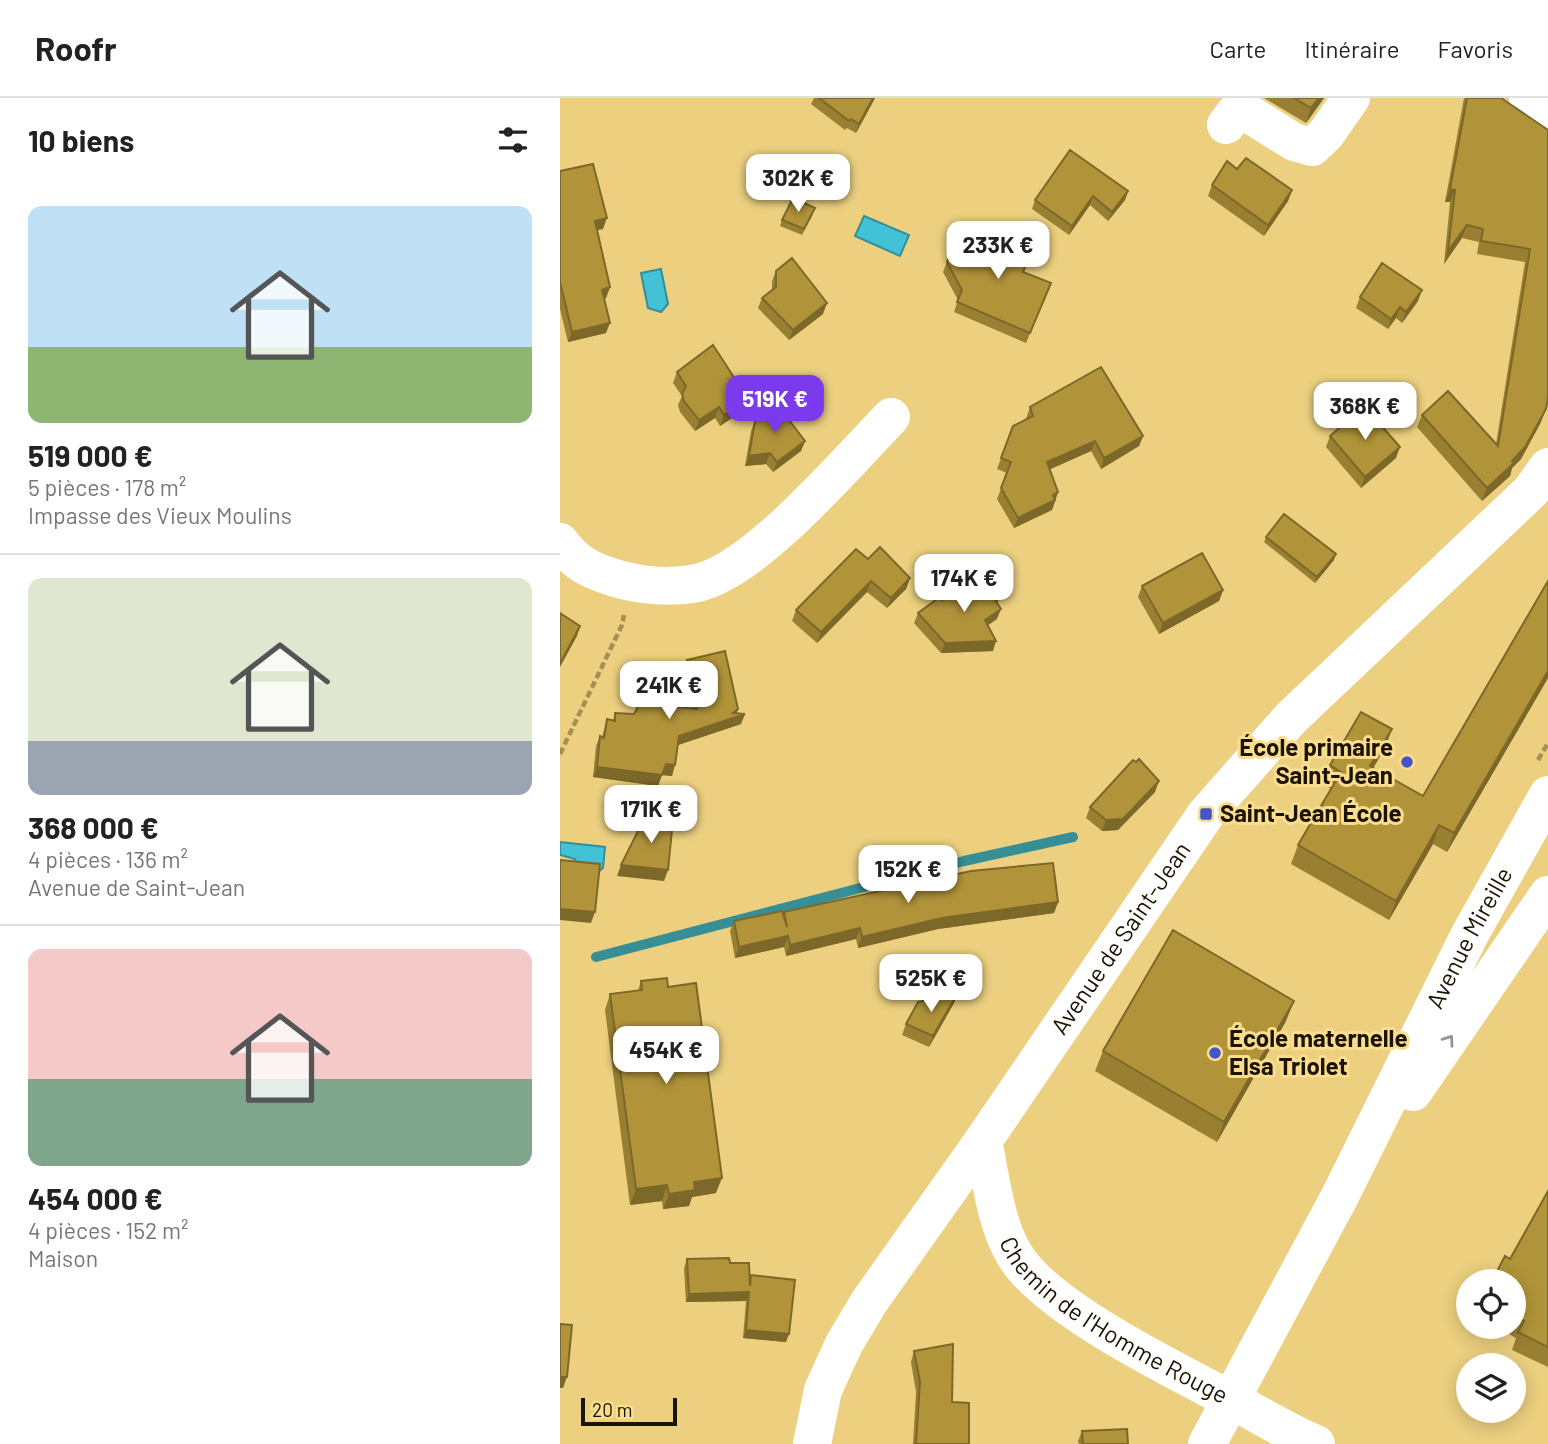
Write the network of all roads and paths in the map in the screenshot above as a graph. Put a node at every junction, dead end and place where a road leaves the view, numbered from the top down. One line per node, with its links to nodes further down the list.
1 (1351, 98): 4 (street)
2 (1528, 98): 3 (street)
3 (1548, 113)
4 (1226, 125)
5 (891, 417): 8 (street)
6 (1548, 467): 12 (street, Avenue de Saint-Jean)
7 (560, 542): 8 (street)
8 (630, 582): 9 (path)
9 (560, 754)
10 (1548, 795): 13 (street, Avenue Mireille)
11 (1548, 895): 13 (street, Avenue Mireille, one-way to 11)
12 (983, 1141): 14 (street, Chemin de l'Homme Rouge); 15 (street, Avenue de Saint-Jean)
13 (1340, 1196): 16 (street, Avenue Mireille)
14 (1297, 1437)
15 (812, 1444)
16 (1207, 1444)

